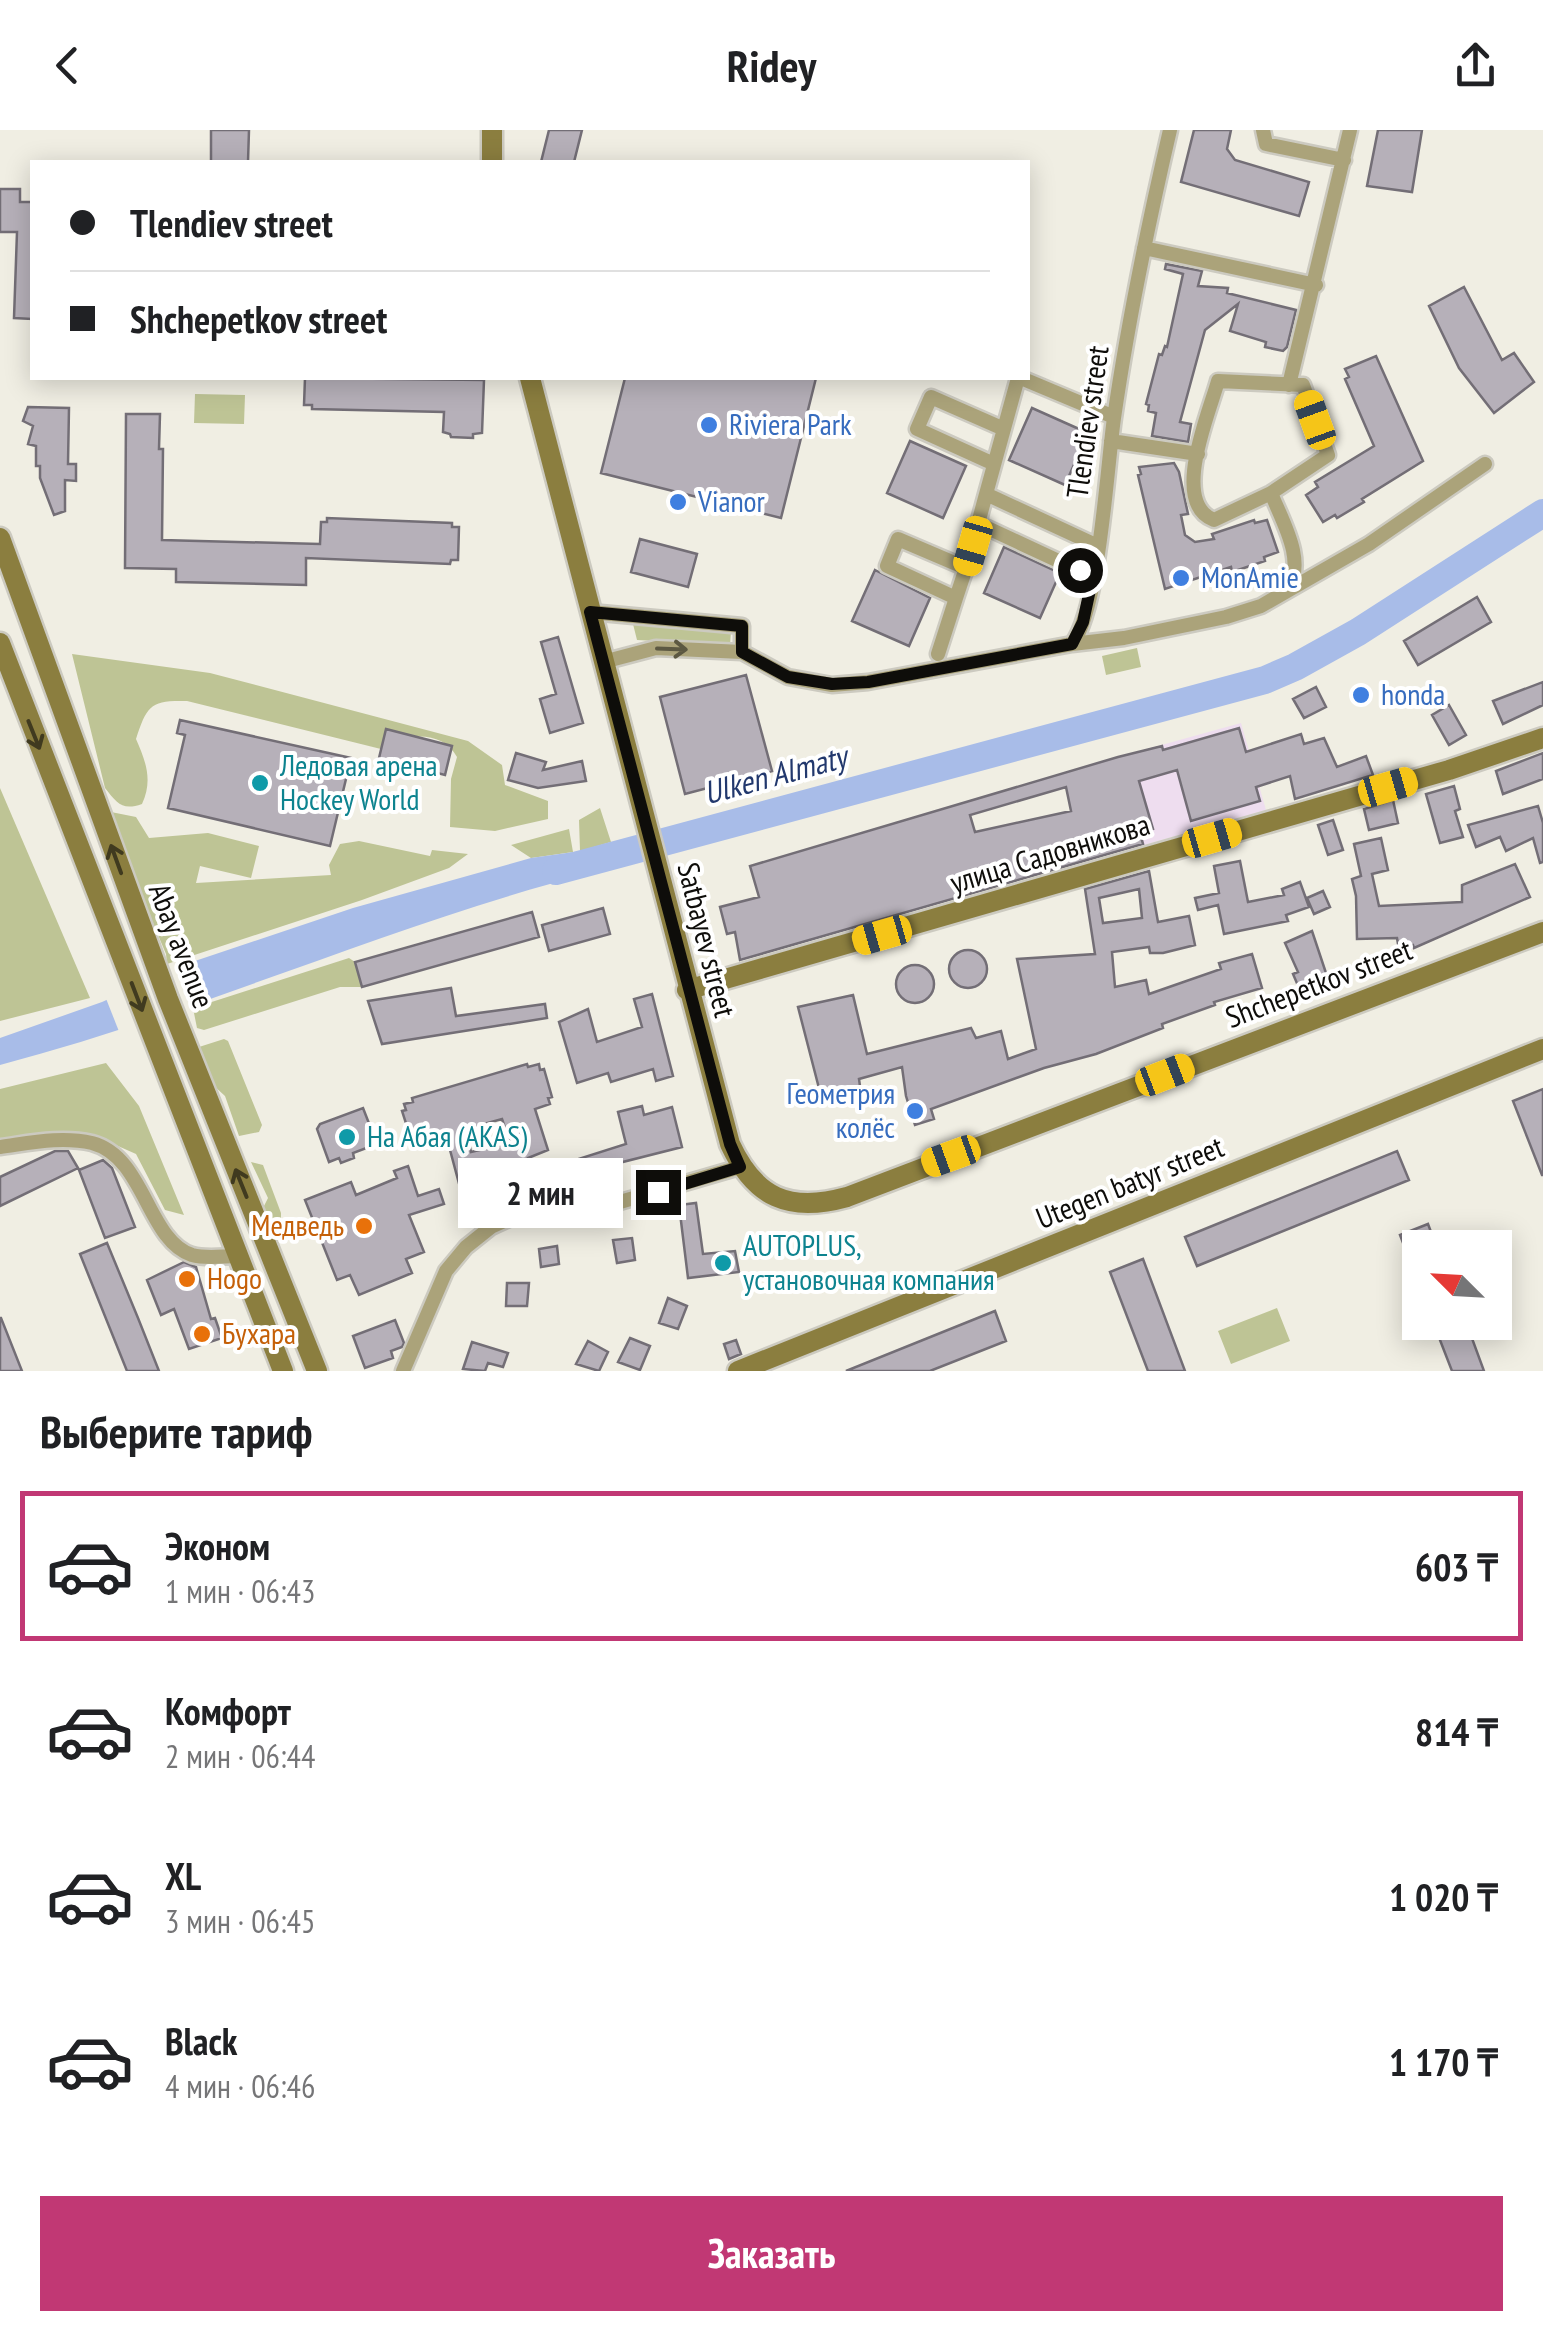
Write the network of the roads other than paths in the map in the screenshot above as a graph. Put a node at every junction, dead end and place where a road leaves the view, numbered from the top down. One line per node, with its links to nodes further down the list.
1 (492, 130): 5 (main road)
2 (1170, 130): 7 (street, Tlendiev street)
3 (1263, 130): 6 (street)
4 (1350, 130): 6 (street)
5 (492, 160)
6 (1344, 160): 8 (street)
7 (1144, 248): 8 (street); 13 (street, Tlendiev street)
8 (1316, 285): 12 (street)
9 (531, 380): 28 (main road, Satbayev street)
10 (1019, 380): 14 (street)
11 (1025, 380): 13 (street)
12 (1289, 385): 16 (street); 20 (street)
13 (1114, 417): 15 (street, Tlendiev street)
14 (1004, 429): 17 (street); 17 (street)
15 (1112, 441): 16 (street); 23 (street, Tlendiev street)
16 (1198, 454): 20 (street)
17 (994, 464): 19 (street)
18 (1485, 464): 26 (street)
19 (986, 494): 21 (street); 23 (street)
20 (1272, 494): 26 (street)
21 (980, 524): 24 (street); 25 (street)
22 (0, 538): 42 (main road, Abay avenue, one-way to 22)
23 (1098, 546): 25 (street, Tlendiev street)
24 (966, 568): 27 (street); 27 (street)
25 (1093, 576): 30 (street, Tlendiev street)
26 (1288, 590): 30 (street)
27 (956, 598): 32 (street)
28 (590, 612): 31 (street); 33 (main road, Satbayev street)
29 (0, 643): 40 (main road, Abay avenue, one-way to 40)
30 (1072, 644): 31 (street)
31 (742, 652): 33 (street, one-way to 31)
32 (938, 654)
33 (603, 662): 36 (main road, Satbayev street)
34 (1543, 738): 36 (main road, улица Садовникова)
35 (1543, 932): 39 (main road, Shchepetkov street)
36 (687, 990): 39 (main road, Satbayev street)
37 (1543, 1049): 44 (main road, Utegen batyr street)
38 (0, 1147): 40 (street)
39 (740, 1167): 43 (street)
40 (238, 1256): 41 (main road, Abay avenue)
41 (283, 1371)
42 (317, 1371)
43 (403, 1371)
44 (738, 1371)

